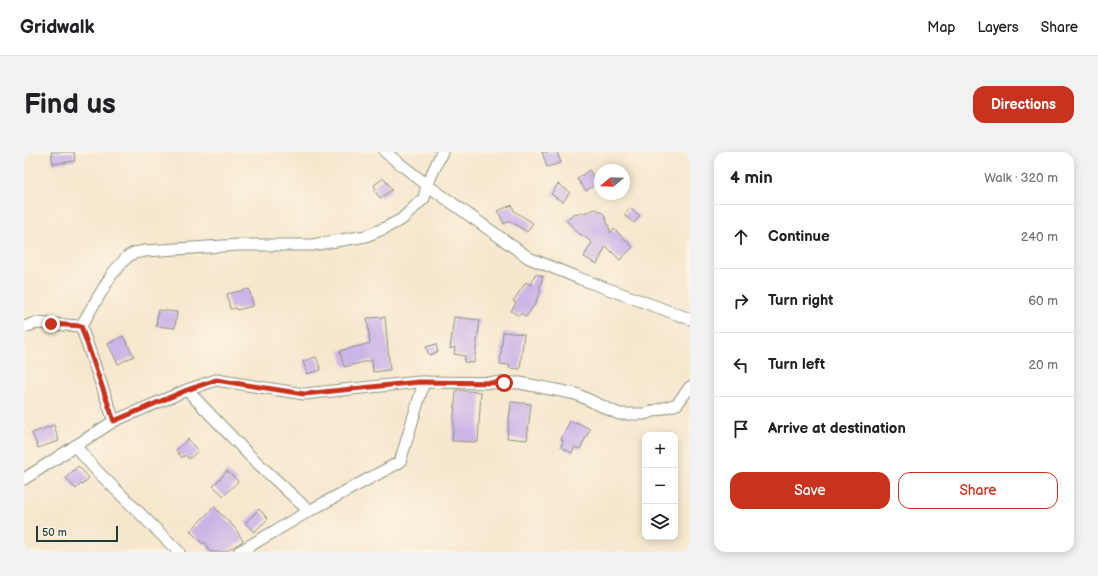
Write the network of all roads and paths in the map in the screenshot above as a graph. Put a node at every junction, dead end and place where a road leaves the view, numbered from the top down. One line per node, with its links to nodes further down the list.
1 (385, 152): 3 (street)
2 (442, 152): 3 (street)
3 (427, 185): 4 (street); 6 (street)
4 (690, 319)
5 (24, 326): 6 (street)
6 (81, 326): 10 (street)
7 (424, 382): 8 (street); 9 (street); 13 (street)
8 (690, 387)
9 (187, 390): 10 (street); 13 (street)
10 (114, 421): 11 (street)
11 (75, 446): 12 (street); 14 (street)
12 (24, 479)
13 (309, 511): 15 (street)
14 (179, 552)
15 (239, 552)

